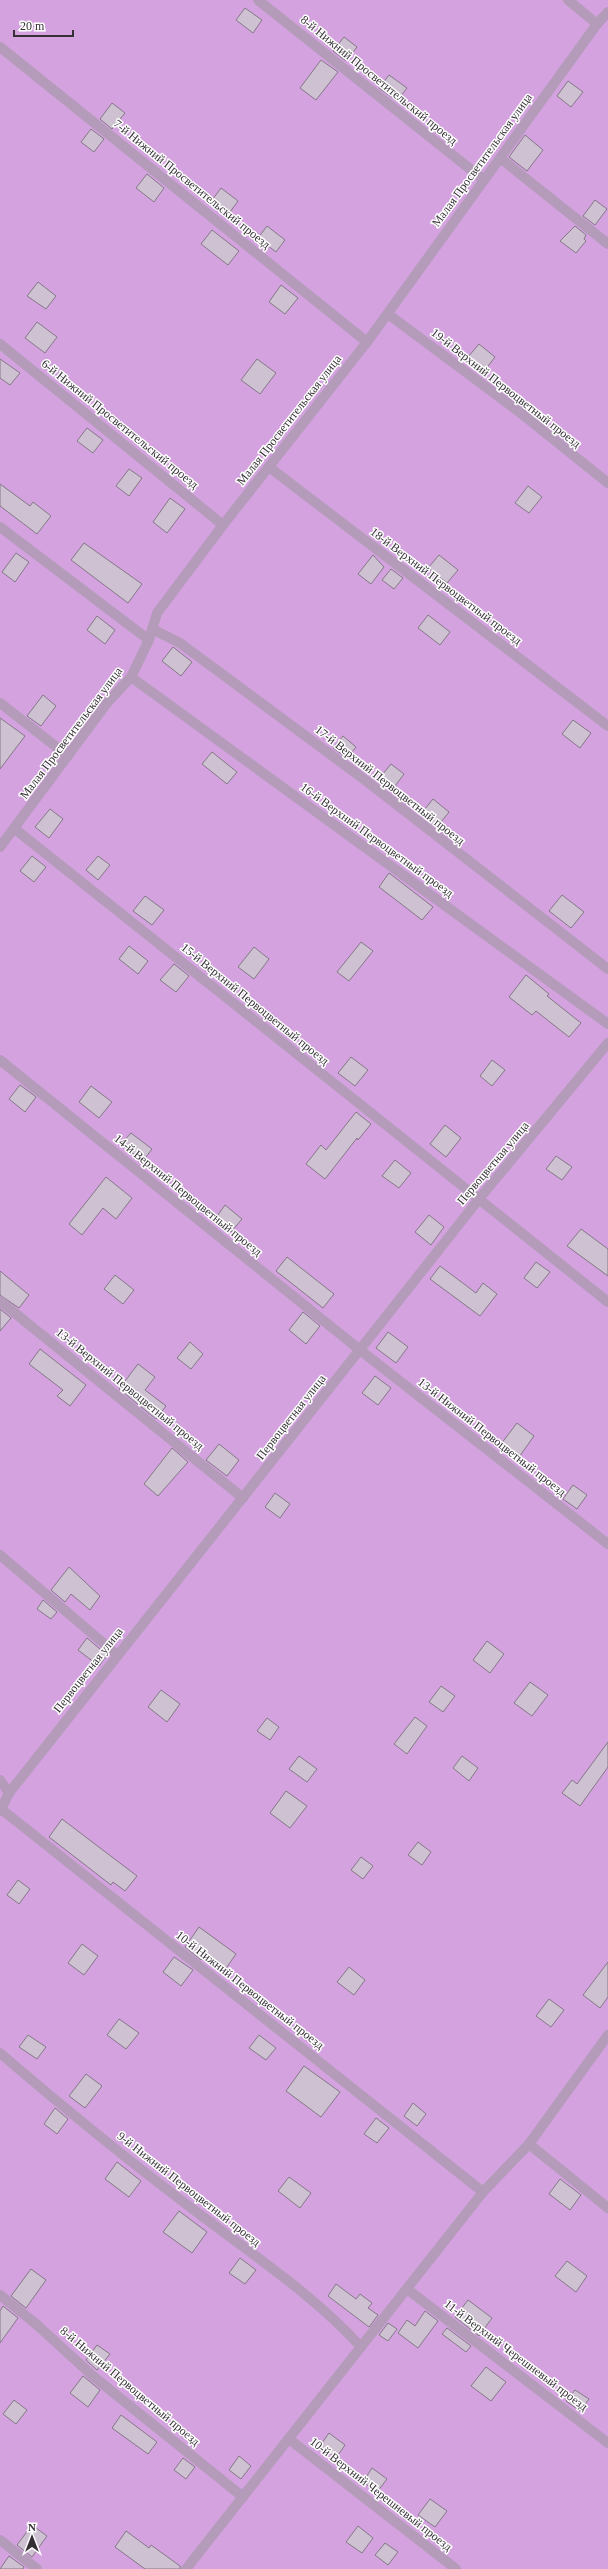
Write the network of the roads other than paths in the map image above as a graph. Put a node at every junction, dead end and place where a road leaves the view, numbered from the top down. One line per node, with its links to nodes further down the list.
1 (258, 0): 7 (lane, 8-й Нижний Просветительский проезд)
2 (568, 0): 4 (lane)
3 (608, 12): 4 (lane, Малая Просветительская улица)
4 (597, 24): 6 (lane, Малая Просветительская улица)
5 (0, 47): 10 (lane, 7-й Нижний Просветительский проезд)
6 (500, 158): 7 (lane, Малая Просветительская улица); 8 (lane)
7 (484, 180): 9 (lane, Малая Просветительская улица)
8 (608, 244)
9 (388, 314): 10 (lane, Малая Просветительская улица); 13 (lane, 19-й Верхний Первоцветный проезд)
10 (367, 342): 12 (lane, Малая Просветительская улица)
11 (0, 344): 14 (lane, 6-й Нижний Просветительский проезд)
12 (268, 467): 14 (lane, Малая Просветительская улица); 20 (lane, 18-й Верхний Первоцветный проезд)
13 (608, 483)
14 (223, 525): 16 (lane, Малая Просветительская улица)
15 (0, 527): 17 (lane)
16 (152, 629): 17 (lane, Малая Просветительская улица); 24 (lane, 17-й Верхний Первоцветный проезд)
17 (149, 640): 18 (lane, Малая Просветительская улица)
18 (131, 677): 21 (lane, Малая Просветительская улица); 25 (lane, 16-й Верхний Первоцветный проезд)
19 (0, 703): 21 (lane)
20 (608, 726)
21 (68, 756): 22 (lane, Малая Просветительская улица)
22 (15, 829): 23 (lane, Малая Просветительская улица); 28 (lane, 15-й Верхний Первоцветный проезд)
23 (0, 847)
24 (608, 969)
25 (608, 1024)
26 (607, 1046): 28 (lane, Первоцветная улица)
27 (0, 1060): 31 (lane, 14-й Верхний Первоцветный проезд)
28 (479, 1199): 30 (lane, 15-й Верхний Первоцветный проезд); 31 (lane, Первоцветная улица)
29 (0, 1301): 32 (lane, 13-й Верхний Первоцветный проезд)
30 (608, 1302)
31 (360, 1350): 32 (lane, Первоцветная улица); 33 (lane, 13-й Нижний Первоцветный проезд)
32 (243, 1498): 35 (lane, Первоцветная улица)
33 (608, 1544)
34 (0, 1555): 35 (lane)
35 (116, 1654): 37 (lane, Первоцветная улица)
36 (0, 1780): 37 (lane)
37 (9, 1793): 38 (lane, Первоцветная улица)
38 (1, 1810): 42 (lane, 10-й Нижний Первоцветный проезд)
39 (608, 2035): 41 (lane)
40 (0, 2053): 46 (lane, 9-й Нижний Первоцветный проезд)
41 (529, 2144): 42 (lane); 43 (lane)
42 (483, 2192): 44 (lane)
43 (608, 2208)
44 (407, 2289): 46 (lane); 48 (lane, 11-й Верхний Черешневый проезд)
45 (0, 2295): 49 (lane, 8-й Нижний Первоцветный проезд)
46 (361, 2347): 47 (lane)
47 (289, 2439): 49 (lane); 53 (lane, 10-й Верхний Черешневый проезд)
48 (608, 2443)
49 (243, 2497): 52 (lane)
50 (0, 2540): 51 (lane)
51 (37, 2569)
52 (186, 2569)
53 (456, 2569)

